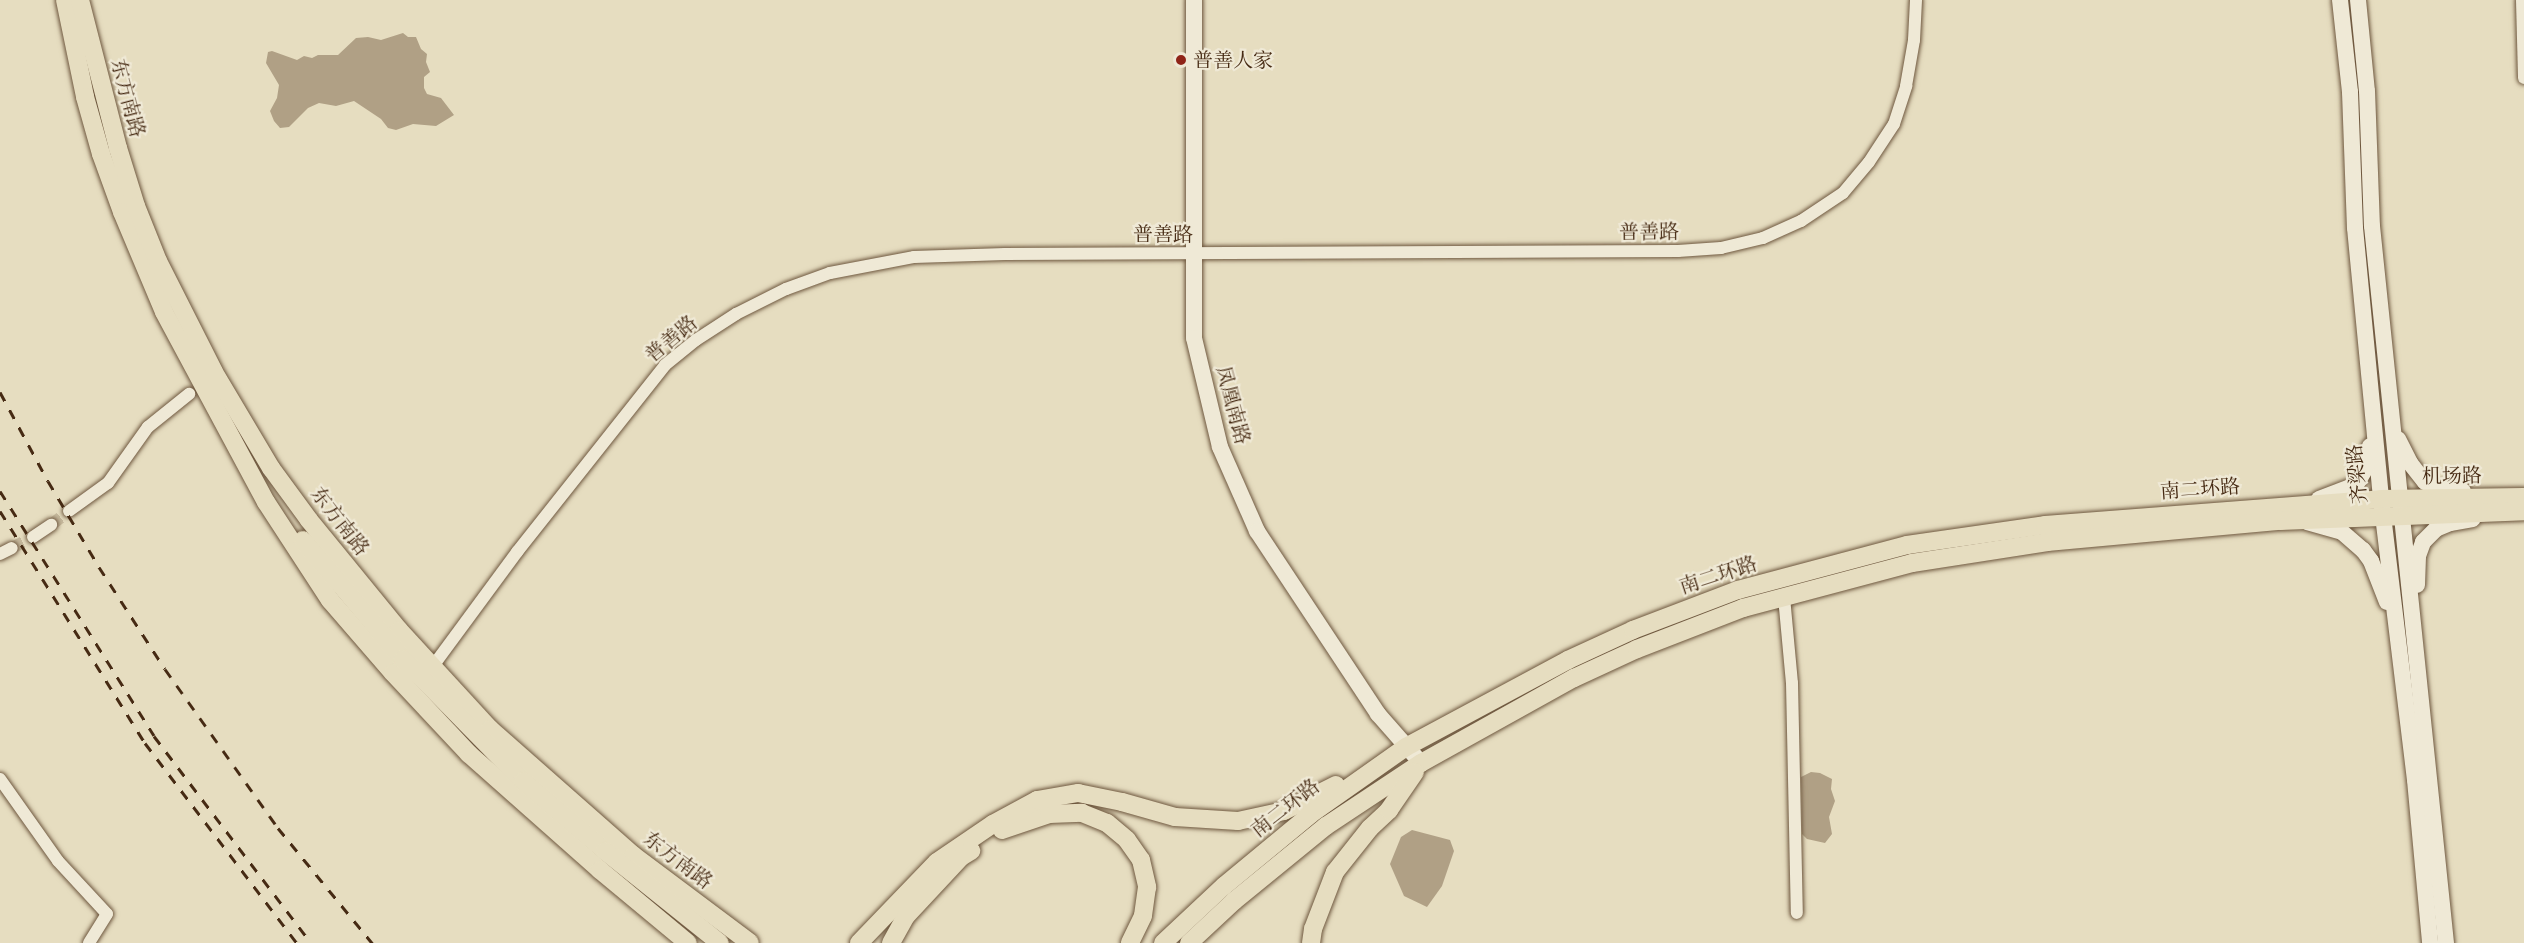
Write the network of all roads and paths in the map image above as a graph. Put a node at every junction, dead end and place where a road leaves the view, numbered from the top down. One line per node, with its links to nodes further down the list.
1 (65, 0): 13 (main road, 东方南路)
2 (80, 0): 26 (main road, 东方南路)
3 (1194, 0): 9 (main road, 凤凰南路)
4 (1916, 0): 9 (street, 普善路)
5 (2340, 0): 11 (main road, 齐梁路)
6 (2358, 0): 12 (main road, 齐梁路)
7 (2522, 0): 8 (street)
8 (2524, 78)
9 (1193, 254): 26 (street, 普善路); 27 (main road, 凤凰南路)
10 (189, 394): 17 (street)
11 (2374, 424): 15 (main road, 齐梁路); 18 (main road)
12 (2392, 426): 14 (main road); 16 (main road, 齐梁路)
13 (246, 464): 35 (main road, 东方南路); 36 (main road)
14 (2523, 504): 16 (main road, 机场路); 25 (main road)
15 (2382, 507): 16 (main road, 机场路); 18 (main road, 南二环路); 25 (main road, 齐梁路)
16 (2400, 507): 25 (main road, 齐梁路)
17 (69, 512)
18 (2300, 512): 21 (main road, 南二环路); 25 (main road)
19 (51, 525): 20 (street)
20 (33, 537)
21 (1969, 544): 24 (main road, 南二环路); 27 (main road, 南二环路)
22 (12, 548): 23 (street)
23 (0, 554)
24 (1784, 597): 28 (main road, 南二环路); 32 (street)
25 (2404, 626): 46 (main road, 齐梁路); 47 (main road, 齐梁路)
26 (433, 666): 37 (main road, 东方南路)
27 (1406, 747): 28 (main road, 凤凰南路); 30 (main road, 南二环路); 38 (main road)
28 (1421, 763): 30 (main road, 南二环路); 31 (main road)
29 (0, 779): 34 (street)
30 (1319, 820): 42 (main road, 南二环路); 43 (main road, 南二环路)
31 (1363, 836): 44 (main road); 45 (main road)
32 (1797, 913)
33 (906, 916): 39 (main road); 40 (main road); 41 (main road)
34 (89, 943)
35 (688, 943)
36 (719, 943)
37 (750, 943)
38 (859, 943)
39 (880, 943)
40 (891, 943)
41 (1130, 943)
42 (1163, 943)
43 (1189, 943)
44 (1311, 943)
45 (1323, 943)
46 (2430, 943)
47 (2446, 943)

